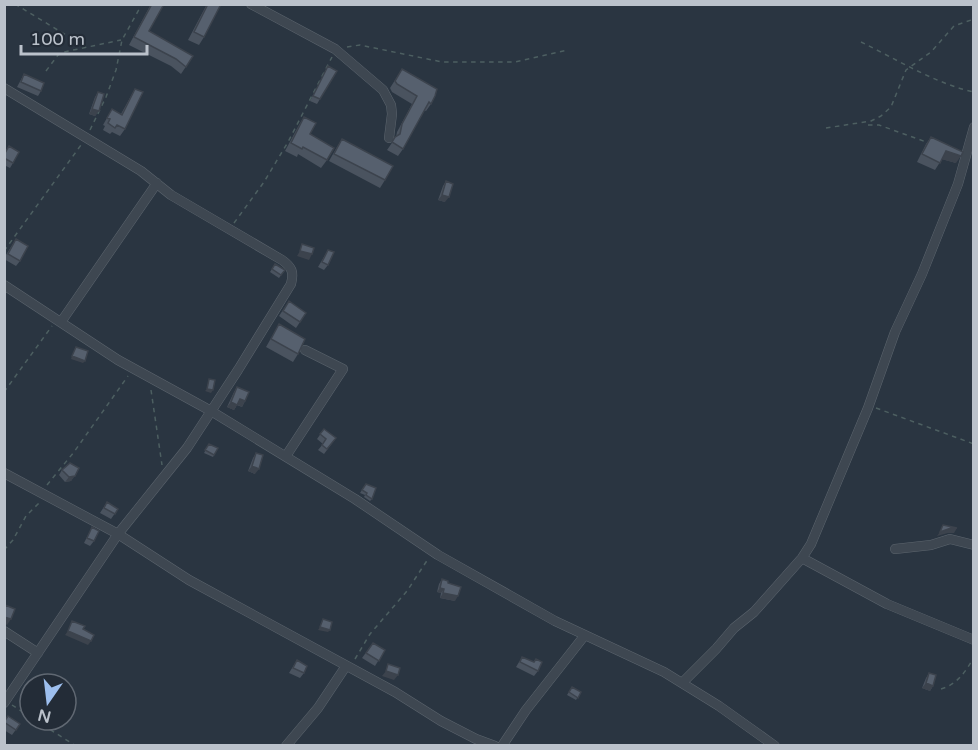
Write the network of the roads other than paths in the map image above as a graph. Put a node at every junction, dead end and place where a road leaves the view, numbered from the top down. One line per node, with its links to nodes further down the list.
1 (251, 4): 4 (street)
2 (4, 88): 5 (street)
3 (974, 127): 15 (street)
4 (389, 138)
5 (157, 183): 7 (street); 9 (street)
6 (4, 285): 7 (street)
7 (61, 322): 9 (street)
8 (305, 350): 10 (street)
9 (211, 411): 10 (street); 12 (street)
10 (285, 456): 17 (street)
11 (4, 473): 12 (street)
12 (117, 534): 19 (street); 20 (street)
13 (974, 545): 14 (street)
14 (895, 549)
15 (802, 558): 18 (street); 21 (street)
16 (4, 631): 19 (street)
17 (585, 636): 21 (street); 25 (street)
18 (974, 640)
19 (38, 653): 22 (street)
20 (348, 667): 23 (street); 24 (street)
21 (682, 683): 26 (street)
22 (5, 702)
23 (286, 746)
24 (495, 746)
25 (502, 746)
26 (775, 746)

